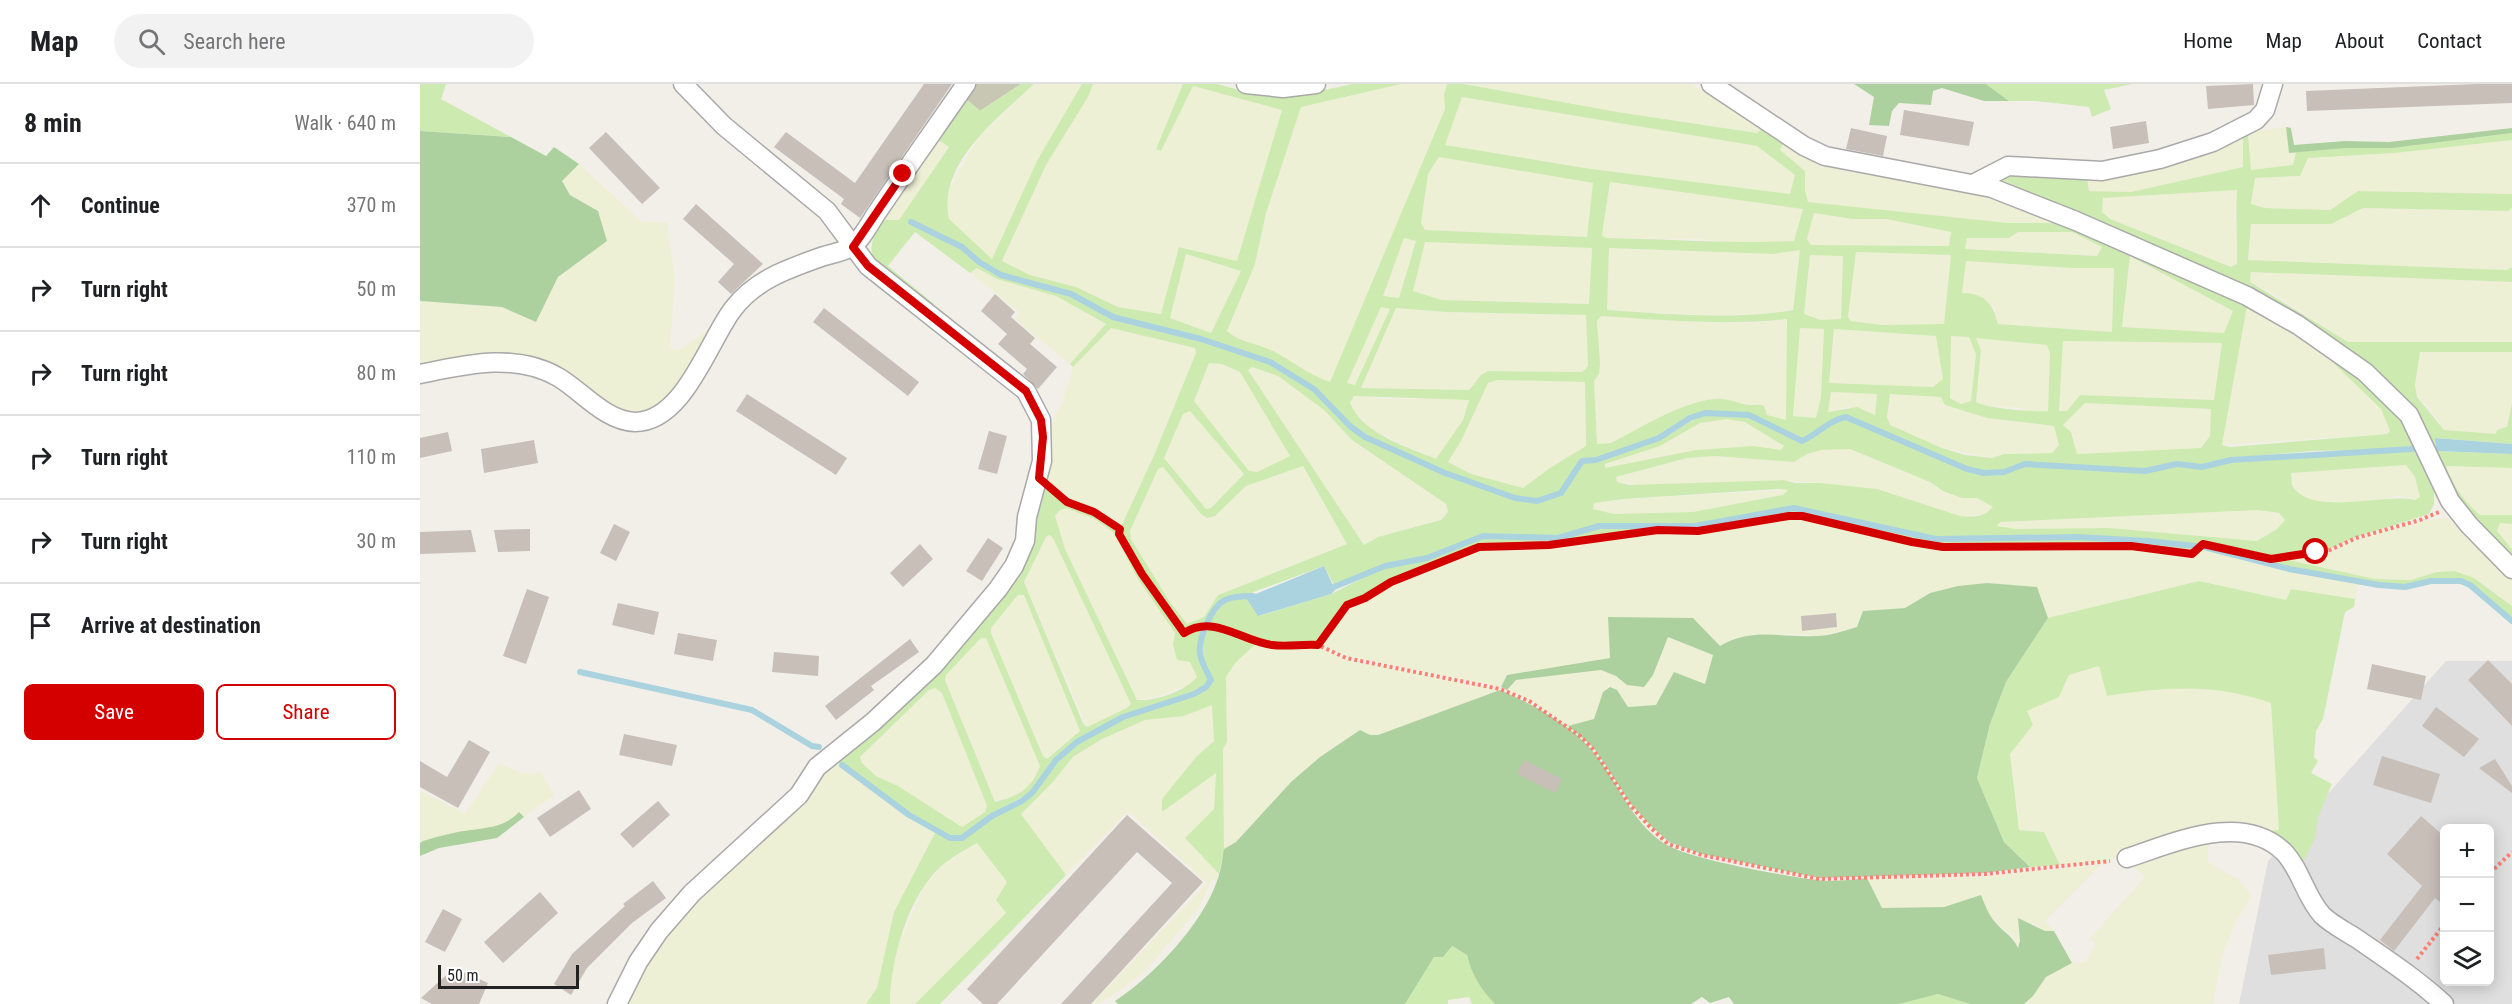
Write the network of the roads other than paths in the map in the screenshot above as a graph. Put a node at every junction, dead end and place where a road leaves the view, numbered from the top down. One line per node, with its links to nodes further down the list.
1 (683, 84): 8 (street)
2 (966, 84): 8 (street)
3 (1246, 84): 4 (street)
4 (1316, 84)
5 (1711, 84): 7 (street)
6 (2273, 84): 7 (street)
7 (1975, 183): 10 (street)
8 (853, 247): 9 (street); 12 (street)
9 (420, 374)
10 (2512, 569)
11 (2127, 858): 13 (street)
12 (617, 1004)
13 (2444, 1004)

